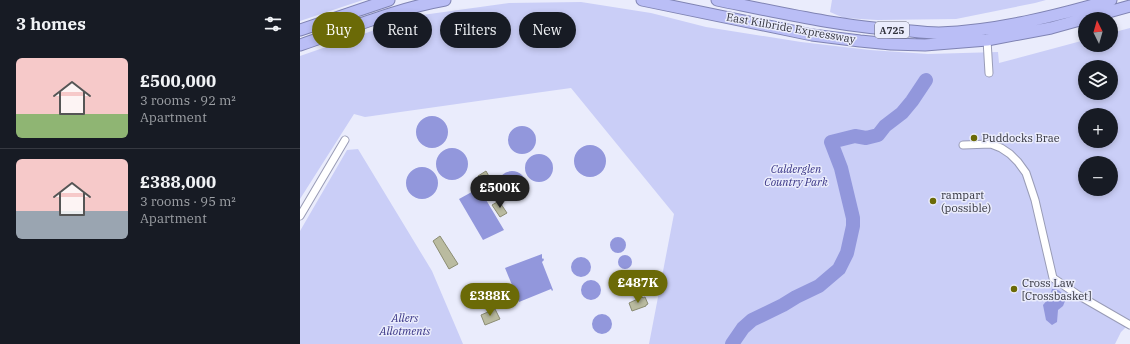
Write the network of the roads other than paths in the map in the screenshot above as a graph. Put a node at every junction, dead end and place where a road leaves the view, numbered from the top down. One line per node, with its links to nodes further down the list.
1 (389, 0): 9 (highway)
2 (445, 0): 11 (highway)
3 (642, 0): 10 (highway, East Kilbride Expressway / A725)
4 (717, 0): 8 (highway, East Kilbride Expressway / A725)
5 (1095, 0): 8 (highway)
6 (1111, 0): 8 (highway, East Kilbride Expressway / A725)
7 (1130, 6): 10 (highway, East Kilbride Expressway / A725)
8 (1068, 11)
9 (300, 30)
10 (987, 40): 12 (street)
11 (300, 45)
12 (989, 73)
13 (345, 140): 15 (street)
14 (963, 146): 16 (street)
15 (300, 216)
16 (1130, 325)

